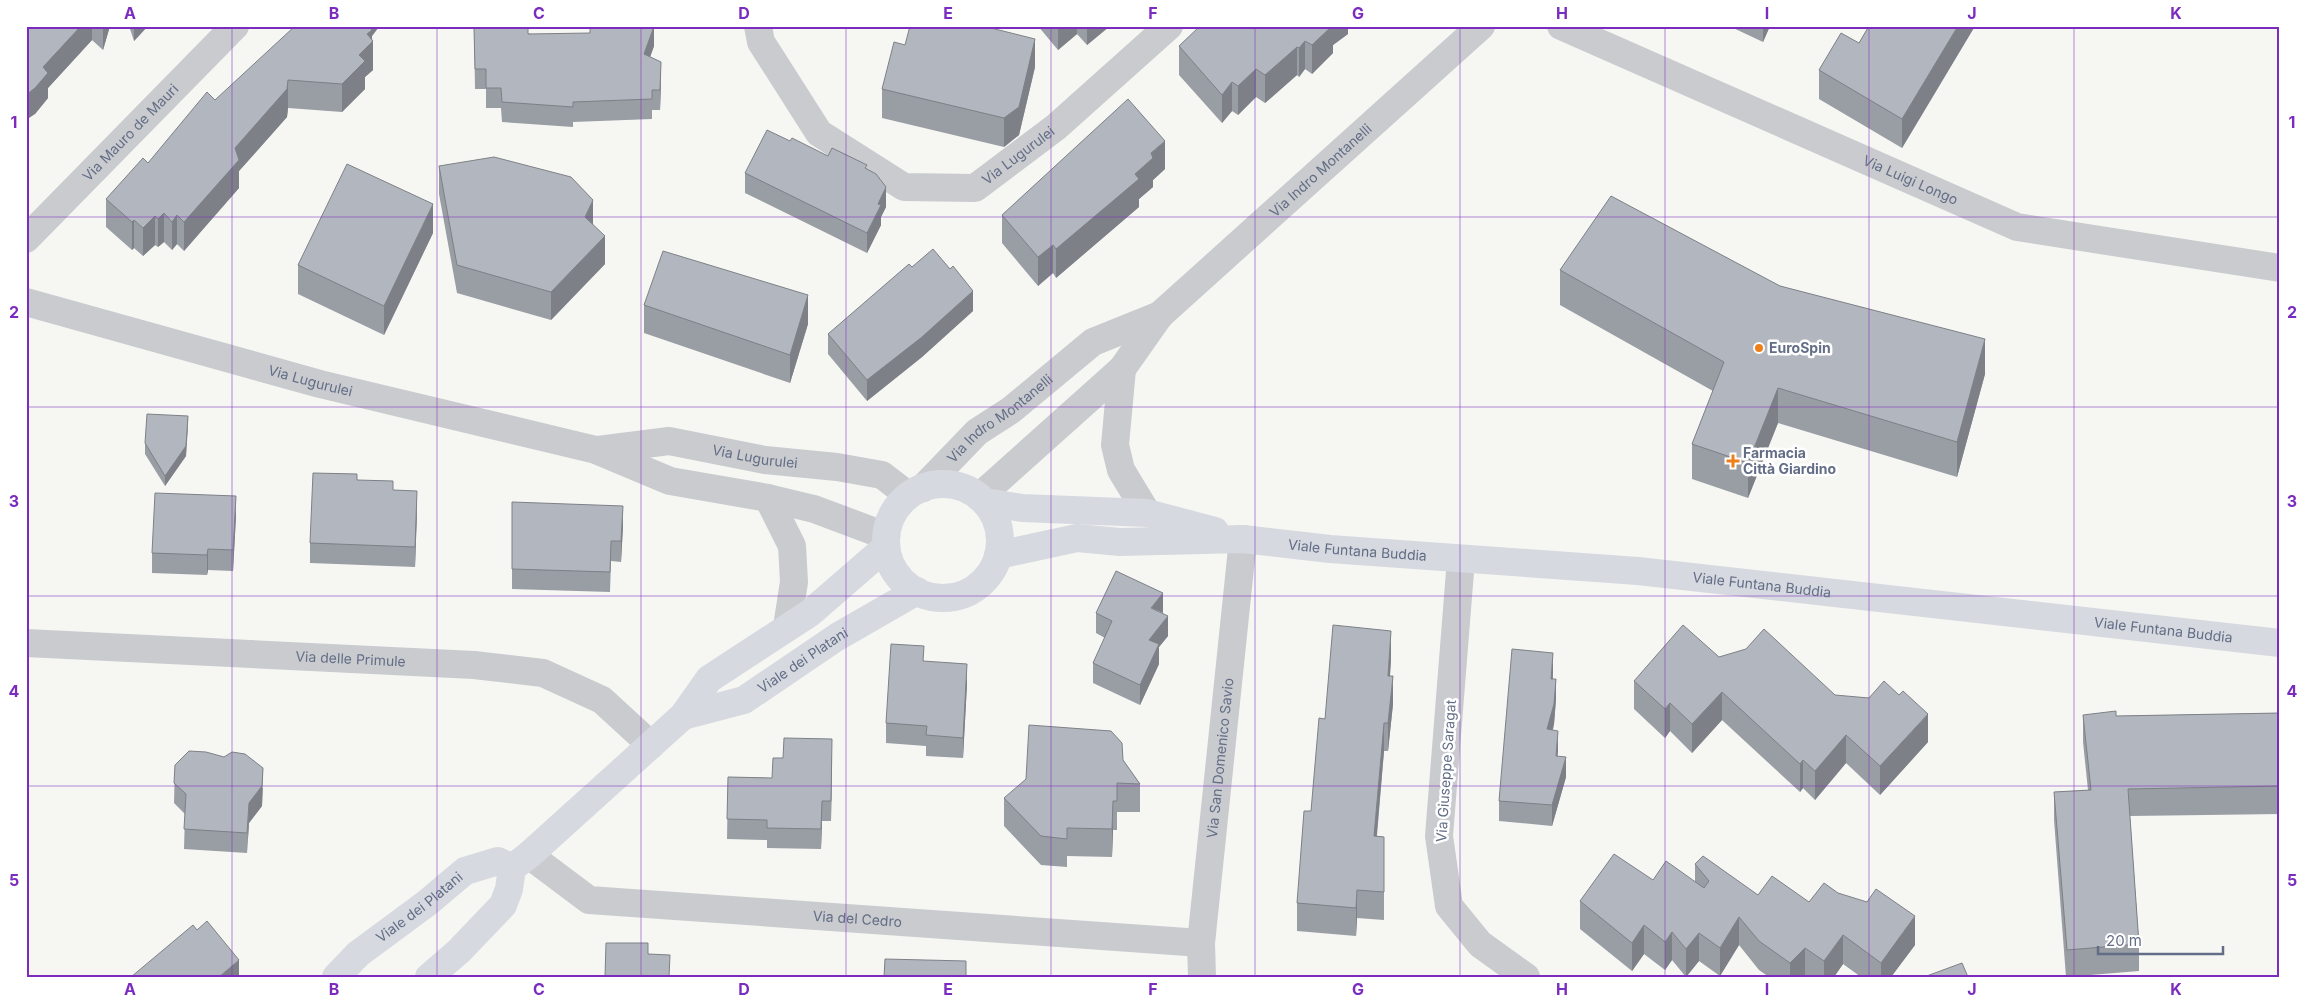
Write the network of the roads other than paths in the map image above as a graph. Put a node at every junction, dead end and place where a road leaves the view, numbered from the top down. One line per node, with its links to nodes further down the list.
1 (235, 26): 6 (street, Via Mauro de Mauri)
2 (758, 26): 3 (street, Via Lugurulei)
3 (1170, 26)
4 (1481, 26): 9 (street, Via Indro Montanelli)
5 (1561, 26): 7 (street, Via Luigi Longo)
6 (26, 239)
7 (2280, 268)
8 (26, 302): 11 (street, Via Lugurulei)
9 (1160, 315): 10 (street, Via Indro Montanelli); 12 (street, Via Indro Montanelli)
10 (1122, 369): 14 (street, Via Indro Montanelli); 15 (street, Via Indro Montanelli)
11 (596, 450): 12 (street, Via Lugurulei); 13 (street, Via Lugurulei)
12 (915, 491): 14 (main road); 17 (main road)
13 (768, 498): 17 (street, Via Lugurulei); 21 (street)
14 (982, 500): 15 (main road, Viale Funtana Buddia); 18 (main road)
15 (1147, 513): 16 (main road, Viale Funtana Buddia)
16 (1243, 539): 18 (main road, Viale Funtana Buddia); 19 (main road, Viale Funtana Buddia); 27 (street, Via San Domenico Savio)
17 (886, 541): 20 (main road); 21 (main road, Viale dei Platani)
18 (998, 555): 20 (main road)
19 (1461, 559): 23 (main road, Viale Funtana Buddia); 31 (street, Via Giuseppe Saragat)
20 (917, 591): 24 (main road, Viale dei Platani)
21 (787, 627): 24 (main road, Viale dei Platani)
22 (26, 643): 25 (street, Via delle Primule)
23 (2280, 643)
24 (684, 716): 25 (main road, Viale dei Platani)
25 (651, 745): 26 (main road, Viale dei Platani)
26 (520, 862): 27 (street, Via del Cedro); 28 (main road, Viale dei Platani); 29 (main road)
27 (1201, 943): 30 (street, Via San Domenico Savio)
28 (336, 977)
29 (429, 977)
30 (1202, 977)
31 (1526, 977)

